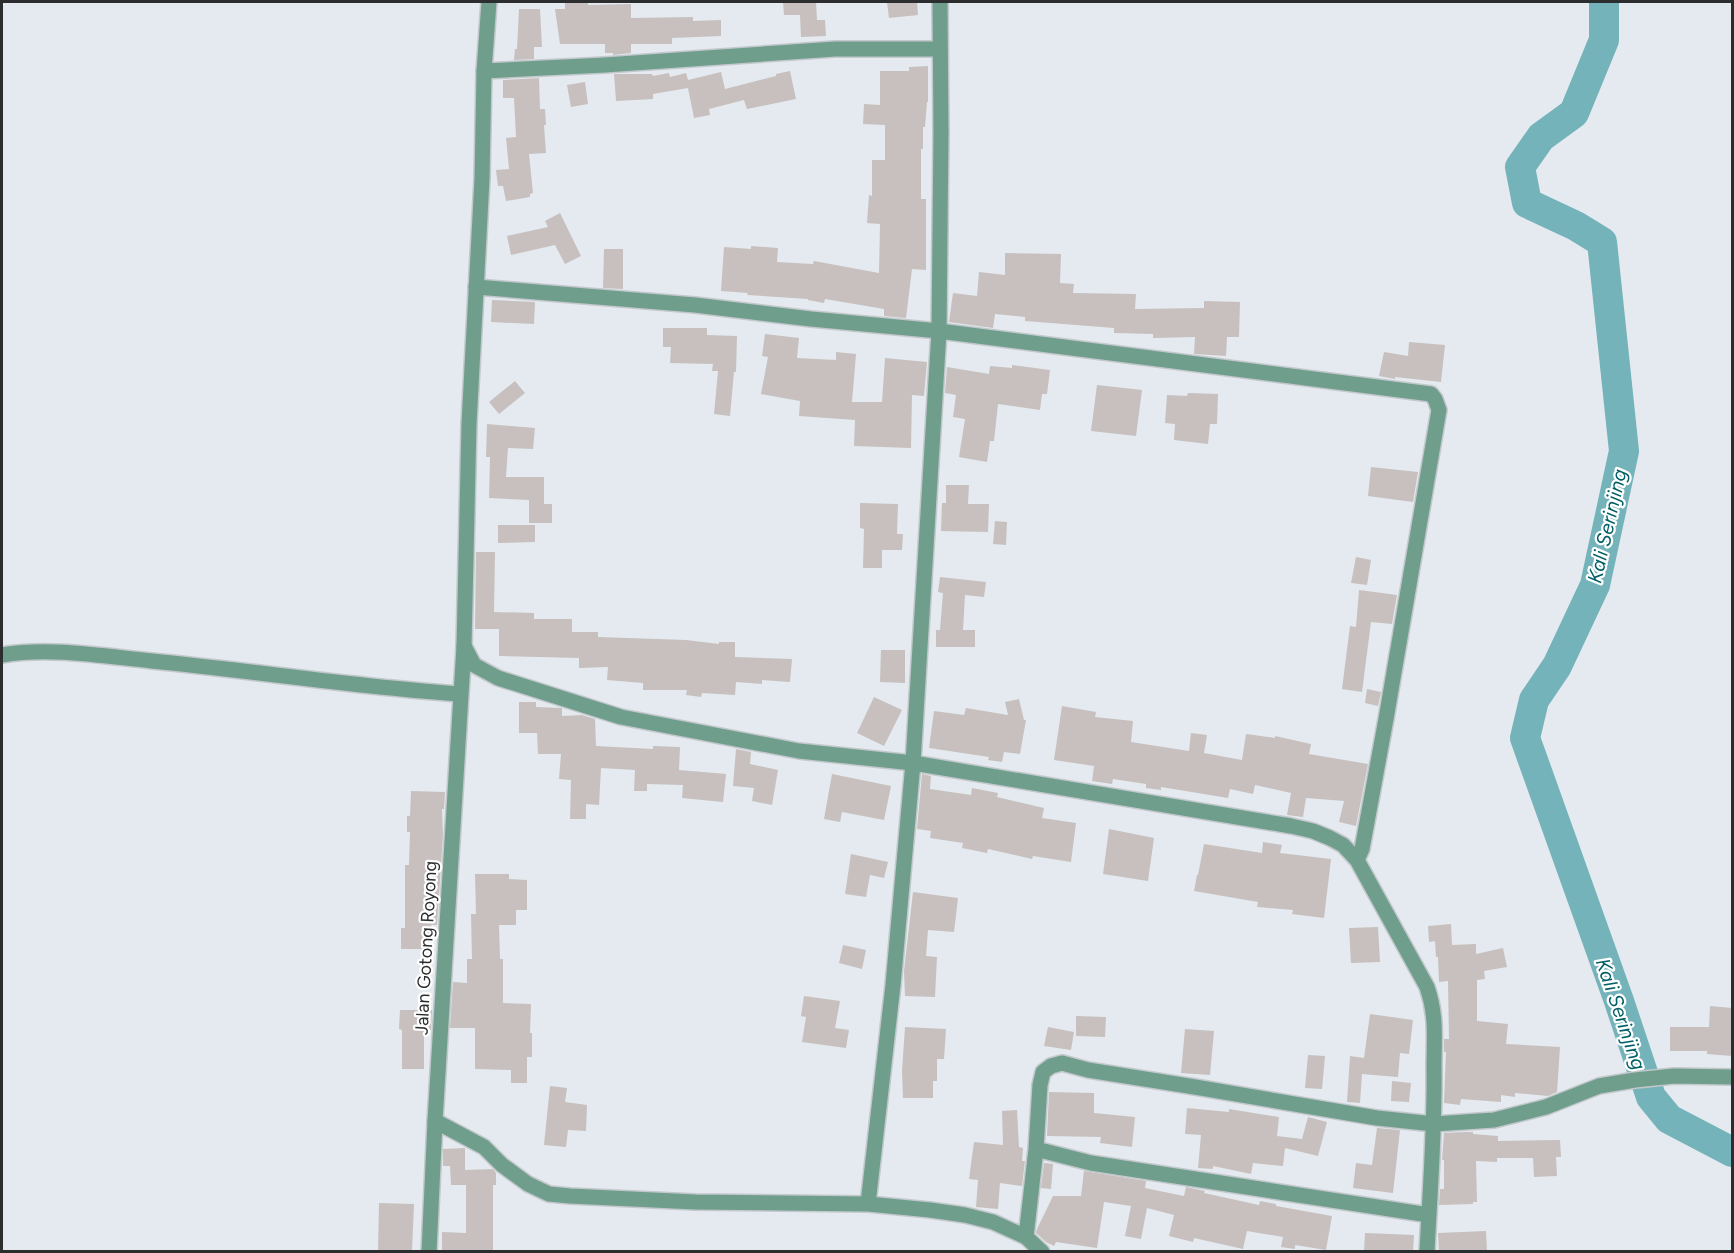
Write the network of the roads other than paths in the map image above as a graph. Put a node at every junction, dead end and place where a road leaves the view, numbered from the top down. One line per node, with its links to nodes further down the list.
1 (489, 2): 4 (street, Jalan Gotong Royong)
2 (940, 2): 3 (street)
3 (940, 49): 4 (street); 6 (street)
4 (484, 71): 5 (street, Jalan Gotong Royong)
5 (476, 287): 6 (street); 7 (street, Jalan Gotong Royong)
6 (939, 332): 10 (street); 11 (street)
7 (464, 646): 9 (street, Jalan Gotong Royong); 10 (street)
8 (2, 655): 9 (street)
9 (460, 694): 13 (street, Jalan Gotong Royong)
10 (913, 763): 11 (street); 16 (street)
11 (1357, 860): 14 (street)
12 (1732, 1077): 14 (street)
13 (435, 1121): 16 (street); 19 (street, Jalan Gotong Royong)
14 (1434, 1124): 15 (street); 17 (street)
15 (1036, 1149): 17 (street); 18 (street)
16 (868, 1204): 18 (street)
17 (1429, 1215): 21 (street)
18 (1026, 1237): 20 (street)
19 (429, 1251)
20 (1042, 1251)
21 (1427, 1251)

